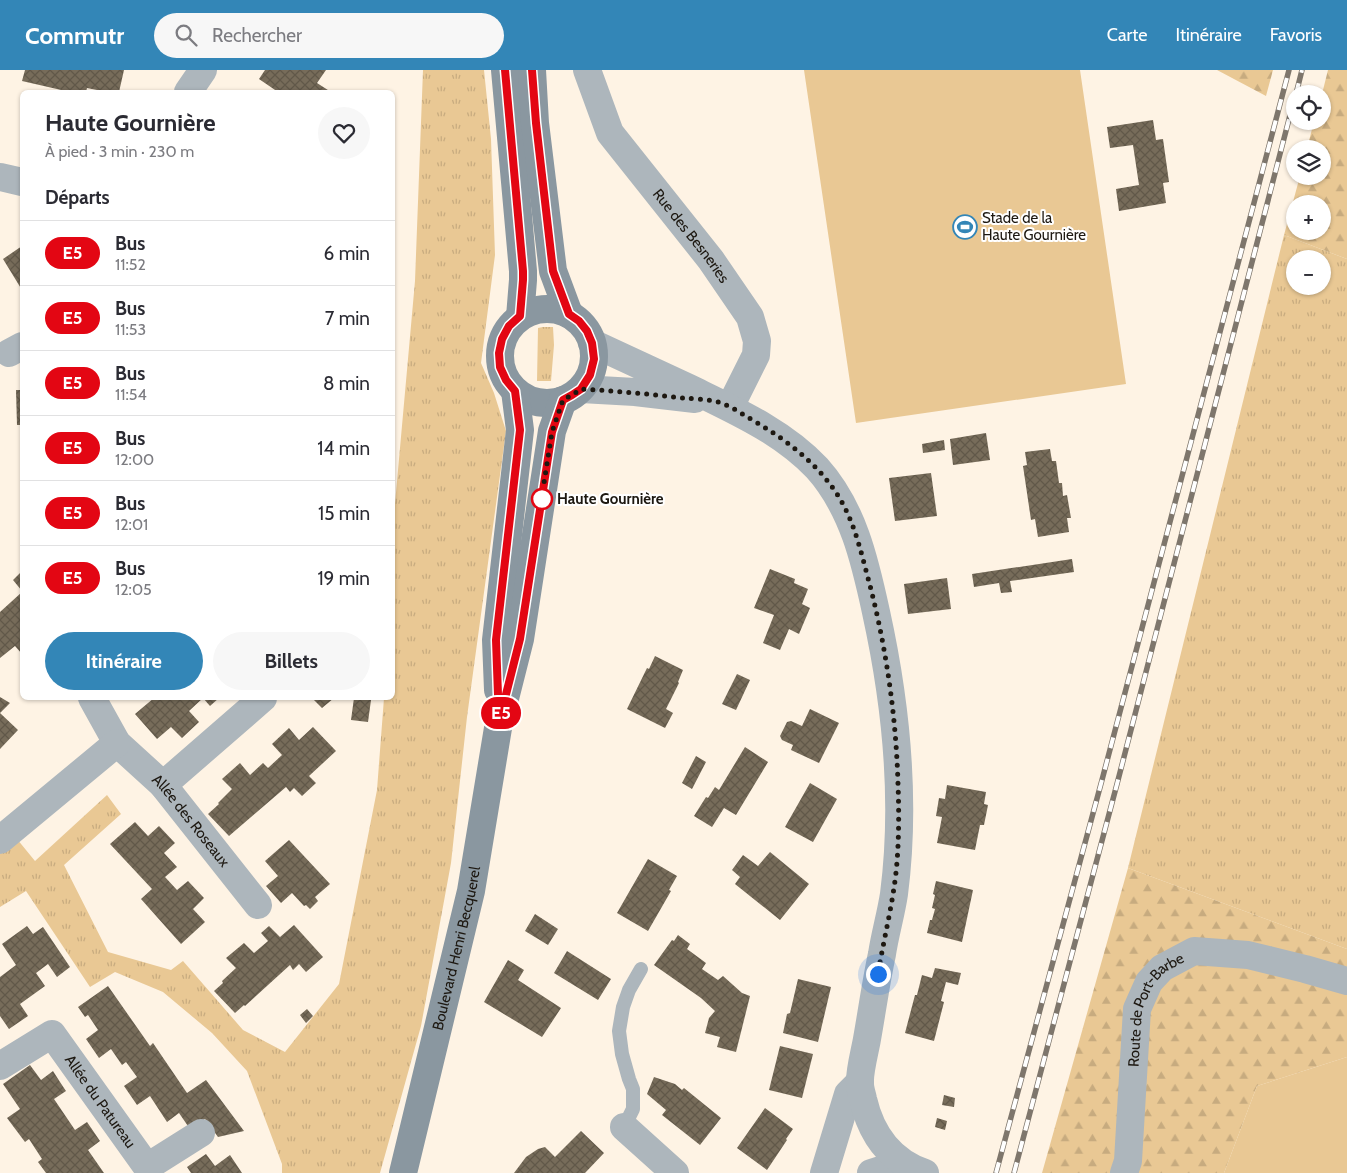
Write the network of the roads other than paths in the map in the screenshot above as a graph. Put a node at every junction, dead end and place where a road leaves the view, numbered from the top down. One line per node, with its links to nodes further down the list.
1 (505, 70): 7 (main road)
2 (532, 70): 6 (main road)
3 (587, 70): 11 (street, Rue des Besneries)
4 (0, 177): 5 (street)
5 (20, 182)
6 (569, 314): 7 (main road); 8 (main road)
7 (520, 316): 9 (main road)
8 (592, 343): 10 (main road); 11 (street)
9 (515, 391): 10 (main road); 14 (main road, Boulevard Henri Becquerel)
10 (572, 394): 11 (street); 14 (main road, Boulevard Henri Becquerel)
11 (723, 404): 22 (street)
12 (93, 700): 15 (street, Allée des Roseaux)
13 (262, 700): 16 (street)
14 (499, 722): 26 (main road, Boulevard Henri Becquerel)
15 (117, 743): 16 (street, Allée des Roseaux); 17 (street)
16 (163, 785): 18 (street, Allée des Roseaux)
17 (0, 840)
18 (258, 905)
19 (641, 969): 23 (lane)
20 (1347, 981): 30 (street, Route de Port-Barbe)
21 (0, 1066): 24 (street, Allée du Patureau)
22 (860, 1082): 25 (street); 28 (street)
23 (624, 1126): 27 (street)
24 (201, 1133)
25 (913, 1168): 29 (street)
26 (403, 1173)
27 (675, 1173)
28 (824, 1173)
29 (871, 1173)
30 (1124, 1173)

